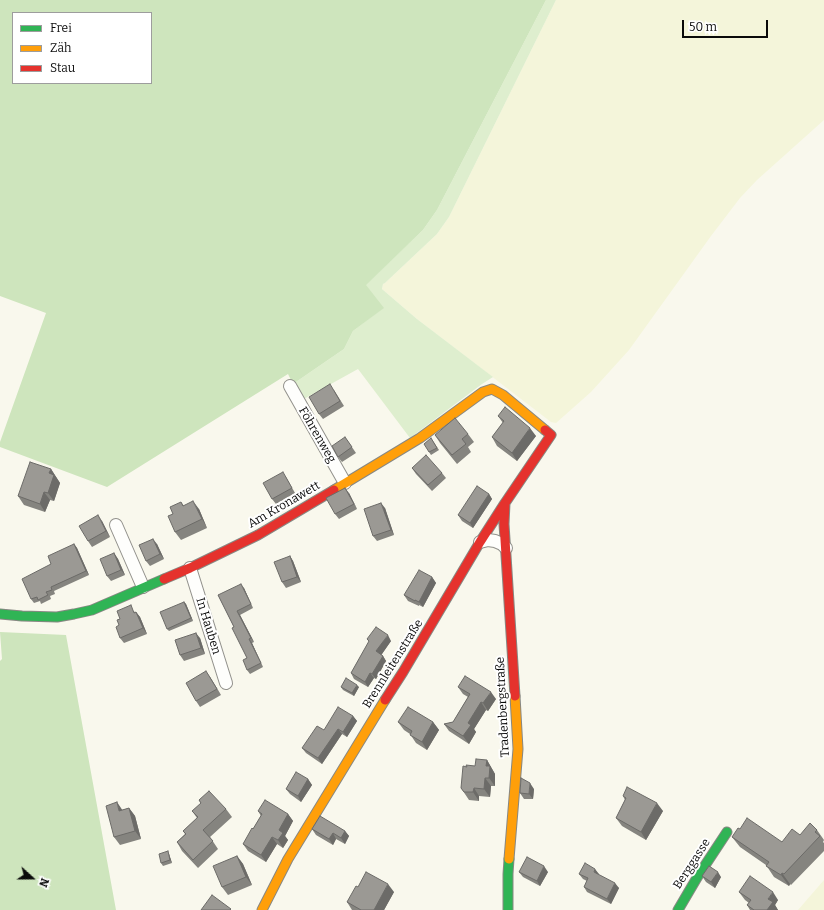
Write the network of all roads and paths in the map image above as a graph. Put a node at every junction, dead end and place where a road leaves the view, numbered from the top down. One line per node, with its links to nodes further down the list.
1 (290, 386): 3 (street, Föhrenweg)
2 (551, 435): 3 (street, Am Kronawett); 4 (street, Brennleitenstraße)
3 (345, 483): 8 (street, Am Kronawett)
4 (505, 503): 6 (street, Brennleitenstraße); 7 (street, Tradenbergstraße)
5 (116, 525): 9 (street)
6 (480, 542): 7 (street); 13 (street, Brennleitenstraße)
7 (506, 548): 14 (street, Tradenbergstraße)
8 (190, 568): 9 (street, Am Kronawett); 11 (street, In Hauben)
9 (143, 587): 10 (street, Am Kronawett)
10 (0, 614)
11 (226, 683)
12 (727, 832): 15 (street, Berggasse)
13 (262, 910)
14 (508, 910)
15 (678, 910)

